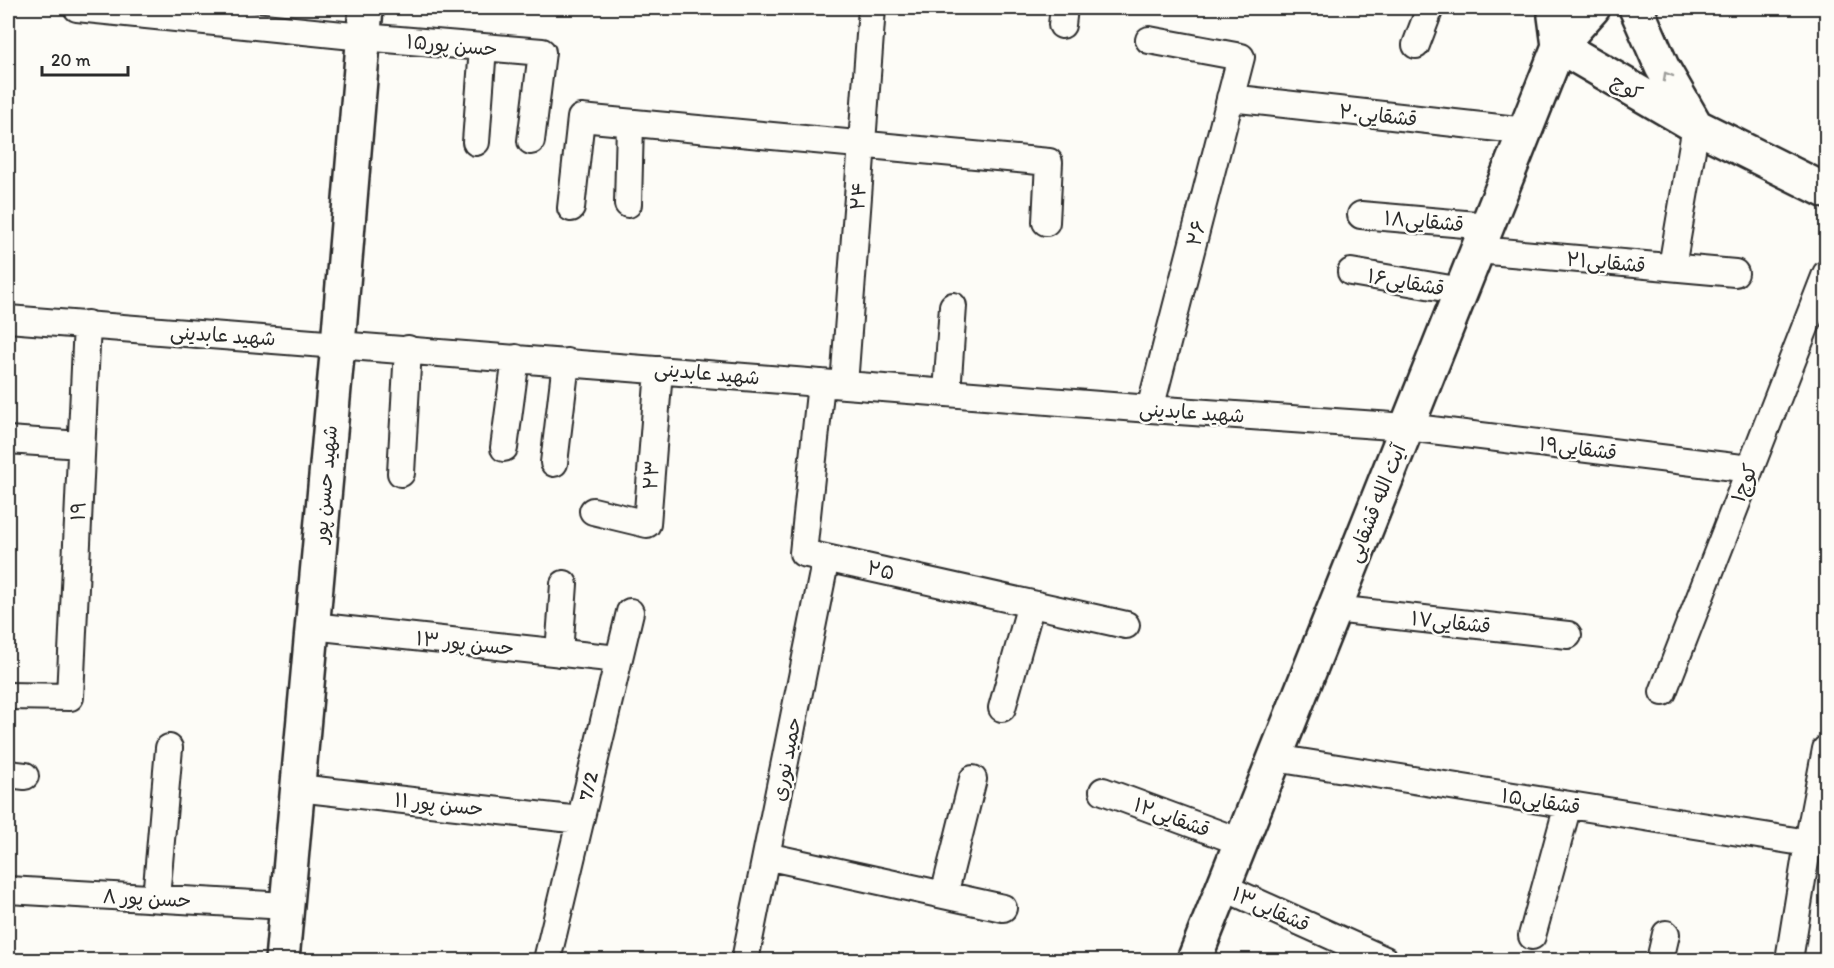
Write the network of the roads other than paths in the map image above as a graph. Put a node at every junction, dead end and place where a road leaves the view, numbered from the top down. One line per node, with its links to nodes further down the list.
1 (77, 8): 7 (street, حسن پور۱۵)
2 (872, 8): 19 (street, ۲۴)
3 (1430, 8): 10 (street)
4 (1556, 8): 11 (street, آیت الله قشقایی)
5 (1593, 8): 11 (street, آیت الله قشقایی)
6 (1636, 8): 15 (street, کوچ, one-way to 6)
7 (120, 10): 8 (street, حسن پور۱۵)
8 (364, 22): 12 (street, حسن پور۱۵); 34 (street, شهید حسن پور)
9 (1149, 40): 13 (street, ۲۶)
10 (1416, 45)
11 (1559, 46): 15 (street, کوچ); 16 (street, آیت الله قشقایی)
12 (483, 47): 17 (street, حسن پور۱۵); 18 (street)
13 (1230, 98): 16 (street, ۲۰قشقایی); 41 (street, ۲۶)
14 (630, 123): 19 (street); 21 (street); 22 (street)
15 (1696, 126): 20 (street, کوچ); 26 (street)
16 (1526, 131): 25 (street, آیت الله قشقایی)
17 (531, 141)
18 (476, 142)
19 (862, 144): 24 (street); 39 (street, ۲۴)
20 (1827, 191)
21 (628, 204)
22 (571, 208)
23 (1360, 215): 25 (street, ۱۸قشقایی)
24 (1046, 222)
25 (1483, 238): 26 (street, قشقایی۲۱); 30 (street, آیت الله قشقایی)
26 (1672, 267): 28 (street, قشقایی۲۱)
27 (1351, 272): 30 (street, ۱۶قشقایی)
28 (1735, 273)
29 (1827, 274): 47 (street, کوچ۱)
30 (1462, 291): 42 (street, آیت الله قشقایی)
31 (953, 306): 40 (street)
32 (8, 318): 33 (street, شهید عابدینی)
33 (87, 324): 34 (street, شهید عابدینی); 44 (street, ۱۹)
34 (338, 344): 35 (street, شهید عابدینی); 56 (street, شهید حسن پور)
35 (408, 349): 36 (street, شهید عابدینی); 48 (street)
36 (516, 358): 37 (street, شهید عابدینی); 45 (street)
37 (566, 362): 38 (street, شهید عابدینی); 46 (street)
38 (659, 370): 39 (street, شهید عابدینی); 49 (street, ۲۳)
39 (833, 384): 40 (street, شهید عابدینی); 50 (street, ۲۵)
40 (947, 393): 41 (street, شهید عابدینی)
41 (1150, 409): 42 (street, شهید عابدینی)
42 (1407, 427): 47 (street, ۱۹قشقایی); 53 (street, آیت الله قشقایی)
43 (8, 440): 44 (street)
44 (81, 445): 61 (street, ۱۹)
45 (504, 448)
46 (554, 463)
47 (1750, 469): 60 (street, کوچ۱)
48 (401, 473)
49 (593, 511)
50 (825, 558): 52 (street, ۲۵); 73 (street, حمید نوری)
51 (564, 584): 58 (street)
52 (1030, 604): 55 (street, ۲۵); 62 (street)
53 (1334, 609): 57 (street, ۱۷قشقایی); 65 (street, آیت الله قشقایی)
54 (630, 612): 59 (street, 7/2)
55 (1126, 625)
56 (312, 626): 58 (street, ۱۳ حسن پور); 67 (street, شهید حسن پور)
57 (1568, 635)
58 (559, 653): 59 (street, ۱۳ حسن پور)
59 (618, 659): 70 (street, 7/2)
60 (1663, 692)
61 (8, 696)
62 (1002, 708)
63 (169, 748): 77 (street)
64 (1827, 749): 72 (street)
65 (1275, 758): 69 (street, ۱۵قشقایی); 71 (street, آیت الله قشقایی)
66 (973, 779): 76 (street)
67 (298, 788): 70 (street, ۱۱ حسن پور); 78 (street, شهید حسن پور)
68 (1103, 791): 71 (street, قشقایی۱۲)
69 (1568, 805): 72 (street, ۱۵قشقایی); 81 (street)
70 (580, 820): 83 (street, 7/2)
71 (1241, 842): 74 (street, آیت الله قشقایی)
72 (1808, 843): 88 (street)
73 (766, 856): 76 (street); 84 (street, حمید نوری)
74 (1223, 887): 85 (street, آیت الله قشقایی); 86 (street, قشقایی۱۳)
75 (8, 890): 77 (street, ۸ حسن پور)
76 (944, 895): 79 (street)
77 (156, 898): 78 (street, ۸ حسن پور)
78 (287, 906): 82 (street, شهید حسن پور)
79 (1003, 908)
80 (1666, 934): 87 (street)
81 (1532, 936)
82 (282, 960)
83 (547, 960)
84 (745, 960)
85 (1194, 960)
86 (1385, 960)
87 (1660, 960)
88 (1789, 960)

